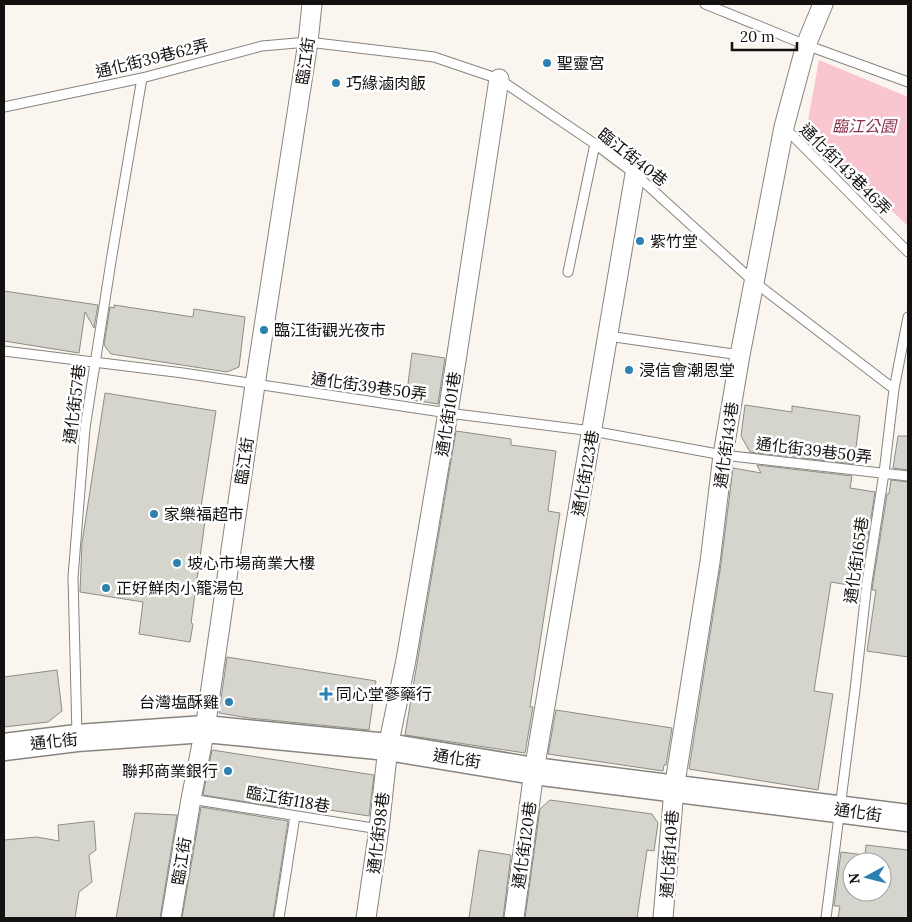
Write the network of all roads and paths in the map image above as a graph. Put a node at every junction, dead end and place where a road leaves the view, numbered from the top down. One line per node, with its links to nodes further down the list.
1 (312, 4): 4 (street, 臨江街)
2 (705, 4): 5 (lane)
3 (824, 4): 5 (street, 通化街143巷)
4 (308, 42): 6 (lane, 通化街39巷62弄); 7 (lane, 臨江街40巷); 21 (street, 臨江街)
5 (806, 45): 8 (lane); 10 (street, 通化街143巷)
6 (142, 78): 9 (lane, 通化街39巷62弄); 20 (lane, 通化街57巷)
7 (499, 79): 11 (lane, 臨江街40巷); 23 (street, 通化街101巷)
8 (908, 82)
9 (4, 107)
10 (784, 127): 13 (lane, 通化街143巷46弄); 15 (street, 通化街143巷)
11 (595, 144): 12 (lane, 臨江街40巷); 14 (lane)
12 (635, 174): 15 (lane, 臨江街40巷); 17 (street, 通化街123巷)
13 (908, 252)
14 (568, 272)
15 (753, 281): 19 (street, 通化街143巷); 22 (lane, 臨江街40巷)
16 (908, 316): 22 (lane, 通化街165巷)
17 (608, 336): 19 (lane); 24 (street, 通化街123巷)
18 (4, 350): 20 (lane, 通化街39巷50弄)
19 (740, 355): 25 (street, 通化街143巷)
20 (94, 363): 21 (lane, 通化街39巷50弄); 29 (lane, 通化街57巷)
21 (255, 385): 23 (lane, 通化街39巷50弄); 28 (street, 臨江街)
22 (894, 389): 26 (lane, 通化街165巷)
23 (448, 413): 24 (lane, 通化街39巷50弄); 31 (street, 通化街101巷)
24 (592, 431): 25 (lane, 通化街39巷50弄); 32 (street, 通化街123巷)
25 (723, 454): 26 (lane, 通化街39巷50弄); 33 (street, 通化街143巷)
26 (884, 473): 27 (lane, 通化街39巷50弄); 35 (lane, 通化街165巷)
27 (908, 476)
28 (205, 729): 29 (street, 通化街); 31 (street, 通化街); 34 (street, 臨江街)
29 (77, 738): 30 (street, 通化街)
30 (4, 746)
31 (388, 747): 32 (street, 通化街); 38 (street, 通化街98巷)
32 (534, 771): 33 (street, 通化街); 42 (street, 通化街120巷)
33 (674, 789): 35 (street, 通化街); 43 (street, 通化街140巷)
34 (191, 799): 36 (lane, 臨江街118巷); 39 (street, 臨江街)
35 (840, 809): 37 (street, 通化街); 44 (lane, 通化街165巷)
36 (295, 816): 38 (lane, 臨江街118巷); 40 (lane)
37 (908, 818)
38 (379, 829): 41 (street, 通化街98巷)
39 (171, 918)
40 (279, 918)
41 (366, 918)
42 (514, 918)
43 (663, 918)
44 (826, 918)

